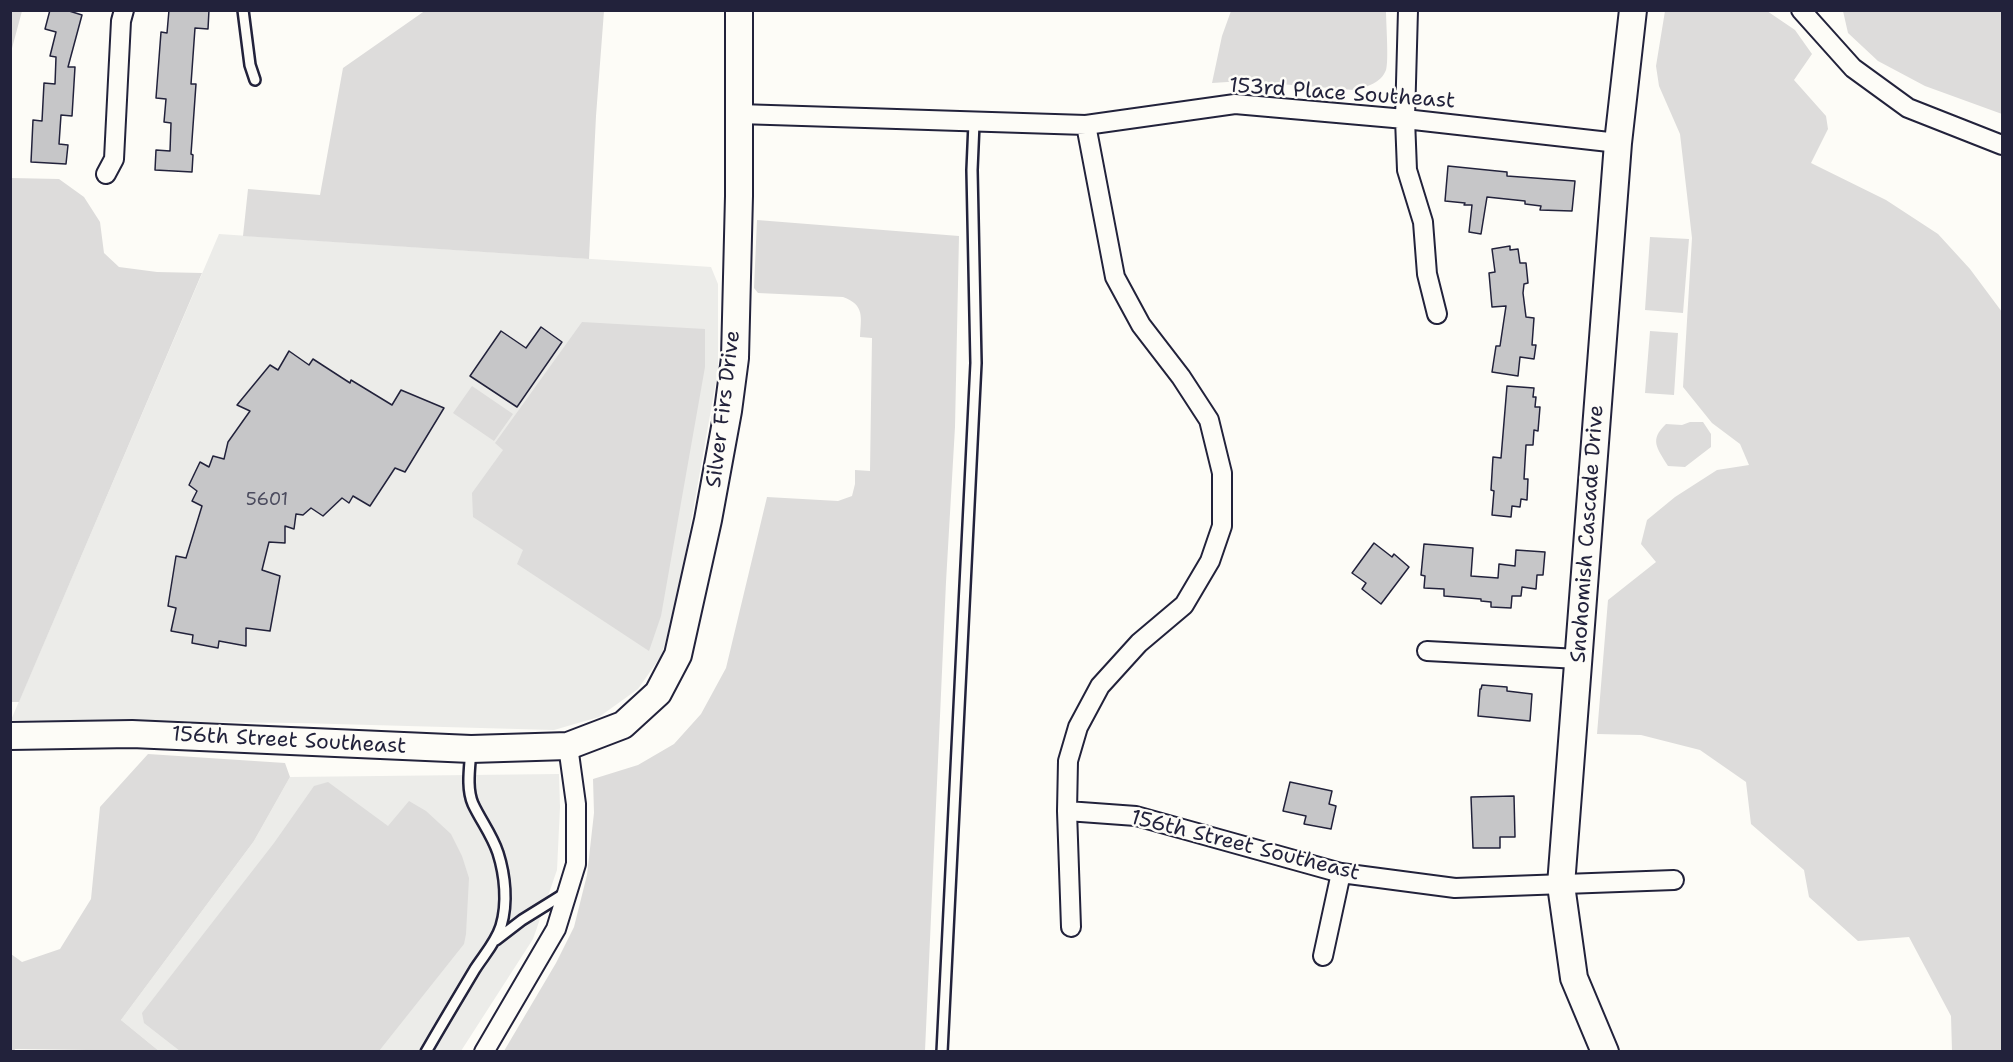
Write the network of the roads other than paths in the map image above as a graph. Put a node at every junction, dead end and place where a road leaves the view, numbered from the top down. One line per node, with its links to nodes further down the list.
1 (124, 10): 14 (street)
2 (243, 10): 7 (lane)
3 (739, 10): 8 (street, Silver Firs Drive)
4 (1408, 10): 9 (street)
5 (1633, 10): 12 (street, Snohomish Cascade Drive)
6 (1801, 10): 13 (street)
7 (255, 80)
8 (739, 114): 10 (street, 153rd Place Southeast); 19 (street, Silver Firs Drive)
9 (1405, 119): 11 (street, 153rd Place Southeast); 12 (street, 153rd Place Southeast); 15 (street)
10 (974, 123): 11 (street, 153rd Place Southeast); 31 (lane)
11 (1086, 125): 21 (street)
12 (1618, 143): 17 (street, Snohomish Cascade Drive)
13 (2002, 145)
14 (106, 174)
15 (1437, 314)
16 (1428, 651): 17 (street)
17 (1579, 659): 24 (street, Snohomish Cascade Drive)
18 (10, 736): 20 (street, 156th Street Southeast)
19 (568, 746): 20 (street, 156th Street Southeast); 25 (street)
20 (471, 749): 27 (lane)
21 (1067, 812): 22 (street, 156th Street Southeast); 26 (street)
22 (1341, 873): 24 (street, 156th Street Southeast); 28 (street)
23 (1674, 880): 24 (street, 156th Street Southeast)
24 (1561, 885): 32 (street, Snohomish Cascade Drive)
25 (568, 891): 27 (lane); 30 (street)
26 (1071, 927)
27 (494, 941): 29 (lane)
28 (1323, 956)
29 (426, 1052)
30 (484, 1052)
31 (942, 1052)
32 (1605, 1052)

